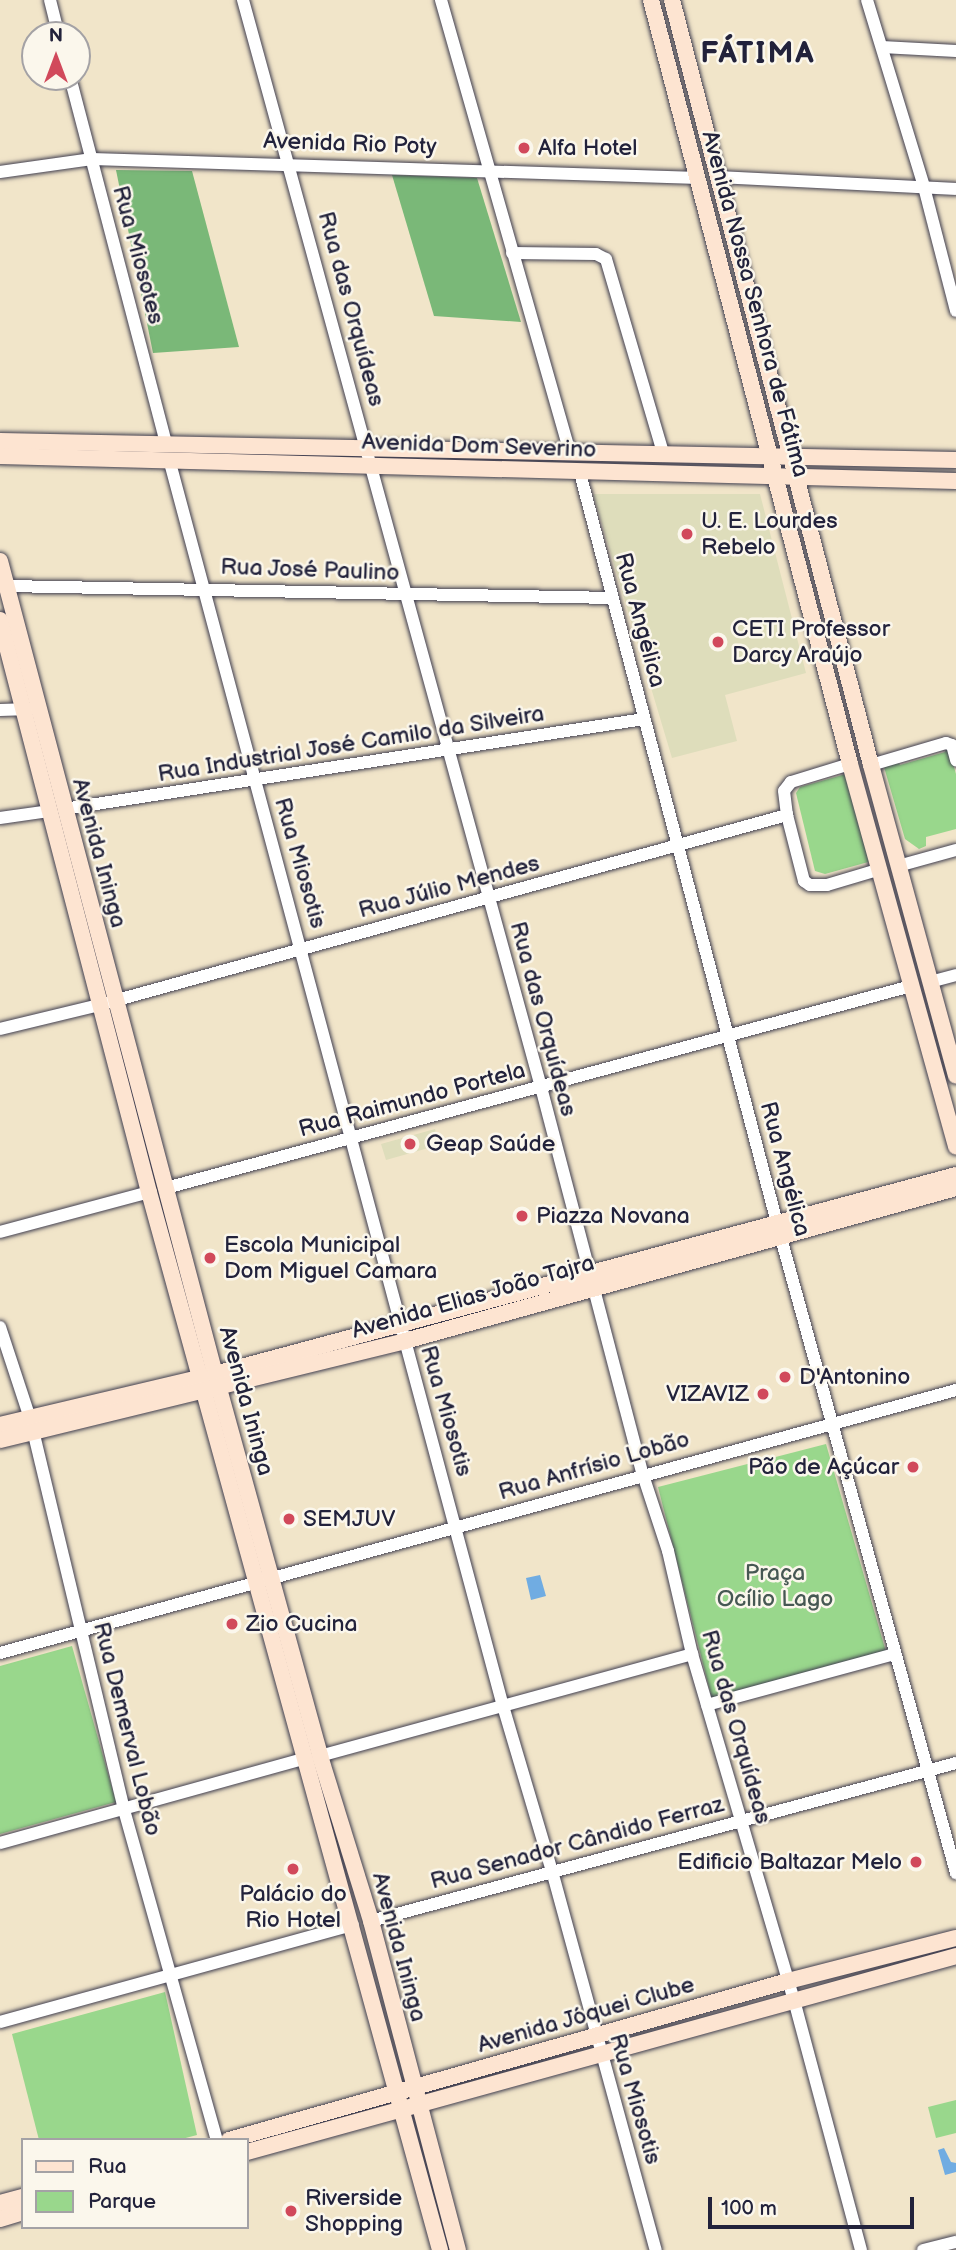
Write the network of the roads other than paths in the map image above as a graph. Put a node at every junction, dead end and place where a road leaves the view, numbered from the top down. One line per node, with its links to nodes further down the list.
1 (50, 0): 7 (street)
2 (243, 0): 12 (street, Rua das Orquídeas)
3 (441, 0): 13 (street)
4 (651, 0): 16 (main road, Avenida Nossa Senhora de Fátima)
5 (671, 0): 15 (main road, Avenida Nossa Senhora de Fátima)
6 (867, 0): 8 (street)
7 (55, 21)
8 (882, 47): 9 (street); 17 (street)
9 (956, 51)
10 (74, 91): 11 (street, Rua Miosotes)
11 (92, 159): 12 (street, Avenida Rio Poty); 14 (street, Avenida Rio Poty); 23 (street, Rua Miosotes)
12 (289, 163): 13 (street, Avenida Rio Poty); 22 (street, Rua das Orquídeas)
13 (488, 170): 16 (street, Avenida Rio Poty); 19 (street)
14 (0, 172)
15 (719, 177): 17 (street); 28 (main road, Avenida Nossa Senhora de Fátima)
16 (699, 178): 27 (main road, Avenida Nossa Senhora de Fátima)
17 (925, 187): 18 (street); 20 (street)
18 (956, 189)
19 (512, 253): 24 (street); 26 (street)
20 (956, 311)
21 (0, 441): 23 (main road, Avenida Dom Severino)
22 (366, 448): 23 (main road, Avenida Dom Severino); 24 (main road, Avenida Dom Severino); 30 (street, Rua das Orquídeas)
23 (168, 451): 25 (main road, Avenida Dom Severino); 30 (main road, Avenida Dom Severino); 37 (street, Rua Miosotis)
24 (570, 453): 26 (main road, Avenida Dom Severino)
25 (0, 456)
26 (664, 456): 27 (main road, Avenida Dom Severino)
27 (771, 458): 28 (main road, Avenida Dom Severino); 32 (main road, Avenida Nossa Senhora de Fátima)
28 (792, 459): 29 (main road, Avenida Dom Severino); 33 (main road, Avenida Nossa Senhora de Fátima)
29 (956, 460)
30 (370, 465): 31 (main road, Avenida Dom Severino); 38 (street, Rua das Orquídeas)
31 (580, 473): 32 (main road, Avenida Dom Severino); 39 (street, Rua Angélica)
32 (777, 477): 33 (main road, Avenida Dom Severino); 46 (main road, Avenida Nossa Senhora de Fátima)
33 (797, 477): 34 (main road, Avenida Dom Severino); 47 (main road, Avenida Nossa Senhora de Fátima)
34 (956, 481)
35 (0, 561): 36 (main road, Avenida Ininga)
36 (6, 586): 37 (street, Rua José Paulino); 41 (main road, Avenida Ininga)
37 (203, 588): 38 (street, Rua José Paulino); 48 (street, Rua Miosotis)
38 (405, 594): 39 (street, Rua José Paulino); 44 (street, Rua das Orquídeas)
39 (612, 597): 43 (street, Rua Angélica)
40 (0, 620): 41 (main road, Avenida Ininga)
41 (31, 709): 42 (street); 49 (main road, Avenida Ininga)
42 (0, 710)
43 (644, 719): 44 (street, Rua Industrial José Camilo da Silveira); 52 (street, Rua Angélica)
44 (449, 751): 48 (street, Rua Industrial José Camilo da Silveira); 56 (street, Rua das Orquídeas)
45 (956, 760): 47 (street)
46 (850, 764): 50 (street); 55 (main road, Avenida Nossa Senhora de Fátima)
47 (871, 765): 54 (main road, Avenida Nossa Senhora de Fátima)
48 (255, 779): 49 (street, Rua Industrial José Camilo da Silveira); 57 (street, Rua Miosotis)
49 (57, 810): 51 (street, Rua Industrial José Camilo da Silveira); 61 (main road, Avenida Ininga)
50 (787, 816): 52 (street, Rua Júlio Mendes); 55 (street)
51 (0, 818)
52 (678, 845): 56 (street, Rua Júlio Mendes); 63 (street, Rua Angélica)
53 (956, 850): 54 (street)
54 (898, 866): 59 (main road, Avenida Nossa Senhora de Fátima)
55 (881, 869): 60 (main road, Avenida Nossa Senhora de Fátima)
56 (489, 899): 57 (street, Rua Júlio Mendes); 65 (street, Rua das Orquídeas)
57 (303, 950): 61 (street, Rua Júlio Mendes); 66 (street, Rua Miosotis)
58 (956, 975): 59 (street)
59 (930, 982): 64 (main road, Avenida Nossa Senhora de Fátima)
60 (911, 986): 63 (street, Rua Raimundo Portela); 67 (main road, Avenida Nossa Senhora de Fátima)
61 (107, 1003): 62 (street, Rua Júlio Mendes); 69 (main road, Avenida Ininga); 71 (main road, Avenida Ininga)
62 (0, 1029)
63 (727, 1036): 65 (street, Rua Raimundo Portela); 73 (street, Rua Angélica)
64 (956, 1076)
65 (541, 1087): 66 (street, Rua Raimundo Portela); 74 (street, Rua das Orquídeas)
66 (352, 1138): 69 (street, Rua Raimundo Portela); 76 (street, Rua Miosotis)
67 (956, 1147)
68 (956, 1175): 73 (main road, Avenida Elias João Tajra)
69 (166, 1188): 77 (main road, Avenida Ininga)
70 (956, 1188): 73 (main road, Avenida Elias João Tajra)
71 (149, 1192): 72 (street); 77 (main road, Avenida Ininga)
72 (0, 1231)
73 (779, 1231): 74 (main road, Avenida Elias João Tajra); 79 (street, Rua Angélica)
74 (591, 1280): 76 (main road, Avenida Elias João Tajra); 83 (street, Rua das Orquídeas)
75 (0, 1327): 81 (street, Rua Demerval Lobão)
76 (403, 1333): 77 (main road, Avenida Elias João Tajra); 84 (street, Rua Miosotis)
77 (210, 1383): 81 (main road, Avenida Elias João Tajra); 85 (main road, Avenida Ininga)
78 (956, 1390): 79 (street, Rua Anfrísio Lobão)
79 (832, 1421): 83 (street, Rua Anfrísio Lobão); 89 (street, Rua Angélica)
80 (0, 1425): 81 (main road, Avenida Elias João Tajra)
81 (32, 1425): 82 (main road, Avenida Elias João Tajra); 86 (street, Rua Demerval Lobão)
82 (0, 1440)
83 (643, 1475): 84 (street, Rua Anfrísio Lobão); 88 (street, Rua das Orquídeas)
84 (457, 1526): 85 (street, Rua Anfrísio Lobão); 91 (street, Rua Miosotis)
85 (264, 1578): 86 (street, Rua Anfrísio Lobão); 92 (main road, Avenida Ininga); 93 (main road, Avenida Ininga)
86 (81, 1630): 87 (street, Rua Anfrísio Lobão); 96 (street, Rua Demerval Lobão)
87 (0, 1653)
88 (692, 1654): 90 (street, Rua das Orquídeas); 91 (street)
89 (895, 1654): 90 (street); 95 (street, Rua Angélica)
90 (707, 1705): 97 (street, Rua das Orquídeas)
91 (503, 1706): 92 (street); 99 (street, Rua Miosotis)
92 (320, 1756): 101 (main road, Avenida Ininga)
93 (303, 1759): 96 (street); 102 (main road, Avenida Ininga)
94 (956, 1763): 95 (street, Rua Senador Cândido Ferraz)
95 (926, 1771): 97 (street, Rua Senador Cândido Ferraz); 100 (street, Rua Angélica)
96 (124, 1810): 98 (street); 105 (street, Rua Demerval Lobão)
97 (741, 1822): 99 (street, Rua Senador Cândido Ferraz); 106 (street, Rua das Orquídeas)
98 (0, 1843)
99 (552, 1871): 101 (street, Rua Senador Cândido Ferraz); 109 (street, Rua Miosotis)
100 (956, 1873)
101 (371, 1921): 111 (main road, Avenida Ininga)
102 (352, 1925): 105 (street); 112 (main road, Avenida Ininga)
103 (956, 1938): 106 (main road, Avenida Jóquei Clube)
104 (956, 1956): 107 (main road, Avenida Jóquei Clube)
105 (169, 1973): 108 (street); 115 (street, Rua Demerval Lobão)
106 (788, 1981): 107 (street, Rua das Orquídeas); 109 (main road, Avenida Jóquei Clube)
107 (794, 2000): 110 (main road, Avenida Jóquei Clube); 126 (street, Rua das Orquídeas)
108 (1, 2018)
109 (596, 2037): 110 (street, Rua Miosotis); 111 (main road, Avenida Jóquei Clube)
110 (601, 2055): 113 (main road, Avenida Jóquei Clube); 125 (street, Rua Miosotis)
111 (413, 2088): 112 (main road, Avenida Jóquei Clube); 113 (main road, Avenida Ininga)
112 (396, 2093): 114 (main road, Avenida Ininga); 116 (main road, Avenida Jóquei Clube)
113 (418, 2106): 114 (main road, Avenida Jóquei Clube); 124 (main road, Avenida Ininga)
114 (401, 2111): 117 (main road, Avenida Jóquei Clube); 123 (main road, Avenida Ininga)
115 (216, 2138)
116 (236, 2138)
117 (248, 2152)
118 (21, 2198): 119 (main road)
119 (0, 2203)
120 (21, 2213): 121 (main road)
121 (0, 2218)
122 (956, 2242): 127 (street)
123 (440, 2250)
124 (458, 2250)
125 (656, 2250)
126 (860, 2250)
127 (923, 2250)

